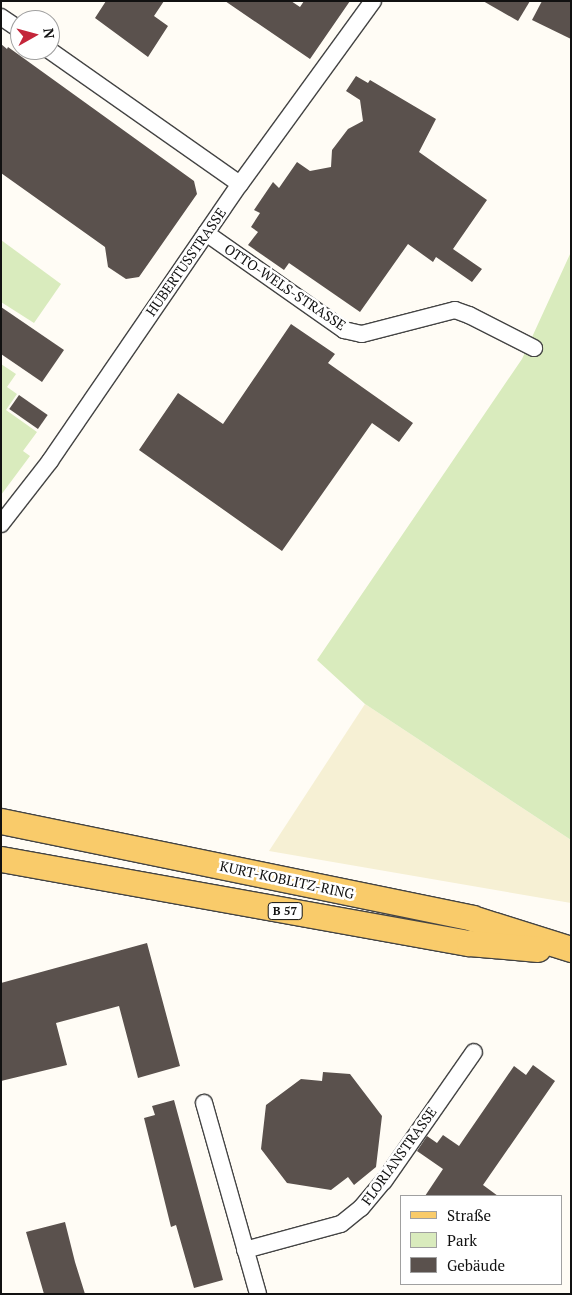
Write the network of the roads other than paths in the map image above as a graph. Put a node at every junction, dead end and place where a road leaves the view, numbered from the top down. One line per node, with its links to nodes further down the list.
1 (373, 1): 3 (street, HUBERTUSSTRASSE)
2 (60, 58): 3 (street)
3 (240, 184): 4 (street, HUBERTUSSTRASSE)
4 (206, 233): 5 (street, OTTO-WELS-STRASSE); 6 (street, HUBERTUSSTRASSE)
5 (534, 348)
6 (1, 524)
7 (1, 821): 9 (main road, KURT-KOBLITZ-RING / B 57)
8 (1, 859): 9 (main road, KURT-KOBLITZ-RING / B 57)
9 (571, 951)
10 (474, 1052): 12 (street, FLORIANSTRASSE)
11 (204, 1103): 12 (street)
12 (245, 1250): 13 (street)
13 (258, 1294)

